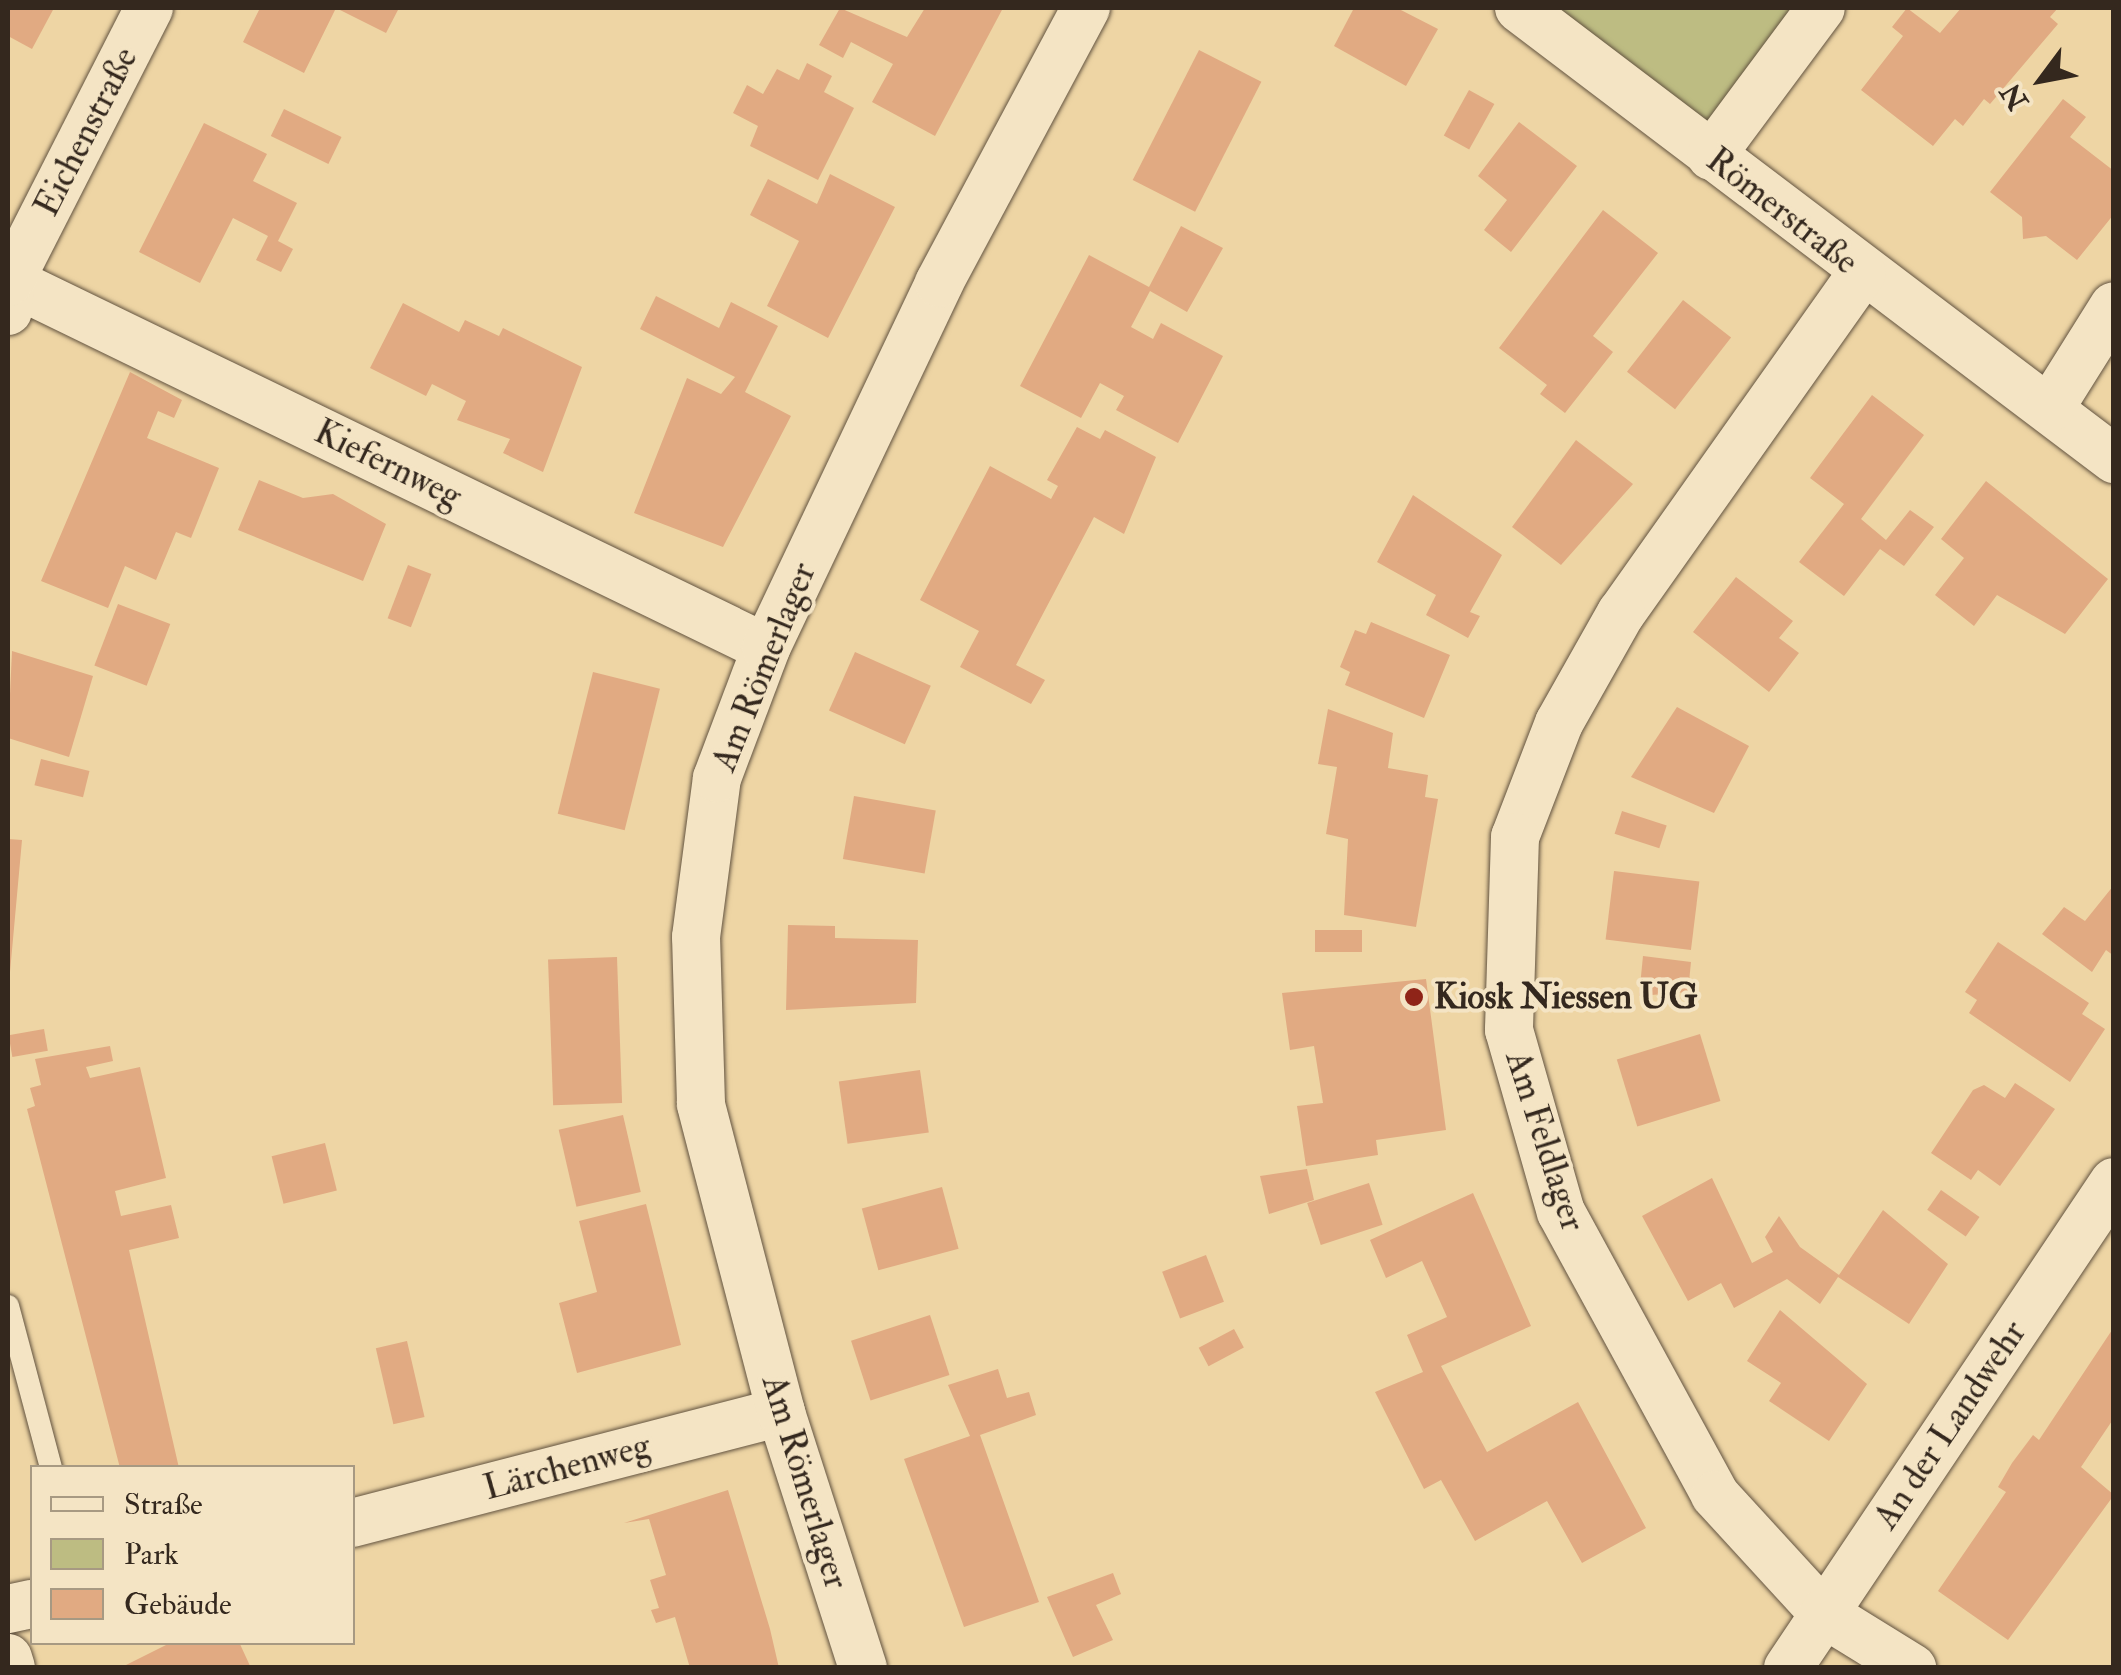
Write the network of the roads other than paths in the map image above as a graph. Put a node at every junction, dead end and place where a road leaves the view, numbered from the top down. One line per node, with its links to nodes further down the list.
1 (149, 8): 7 (street, Eichenstraße)
2 (1086, 8): 11 (street, Am Römerlager)
3 (1519, 8): 5 (street, Römerstraße)
4 (1820, 8): 5 (street)
5 (1711, 156): 6 (street, Römerstraße)
6 (1862, 273): 9 (street, Römerstraße); 17 (street, Am Feldlager)
7 (9, 298): 11 (street, Kiefernweg)
8 (2114, 306): 9 (street)
9 (2050, 408): 10 (street, Römerstraße)
10 (2114, 459)
11 (766, 648): 14 (street, Am Römerlager)
12 (2114, 1182): 17 (street, An der Landwehr)
13 (8, 1306): 15 (lane)
14 (781, 1412): 16 (street, Lärchenweg); 20 (street, Am Römerlager)
15 (50, 1465)
16 (355, 1521)
17 (1823, 1613): 21 (street, An der Landwehr); 22 (street, Am Feldlager)
18 (8, 1658): 19 (street)
19 (11, 1668)
20 (864, 1668)
21 (1788, 1668)
22 (1912, 1668)

